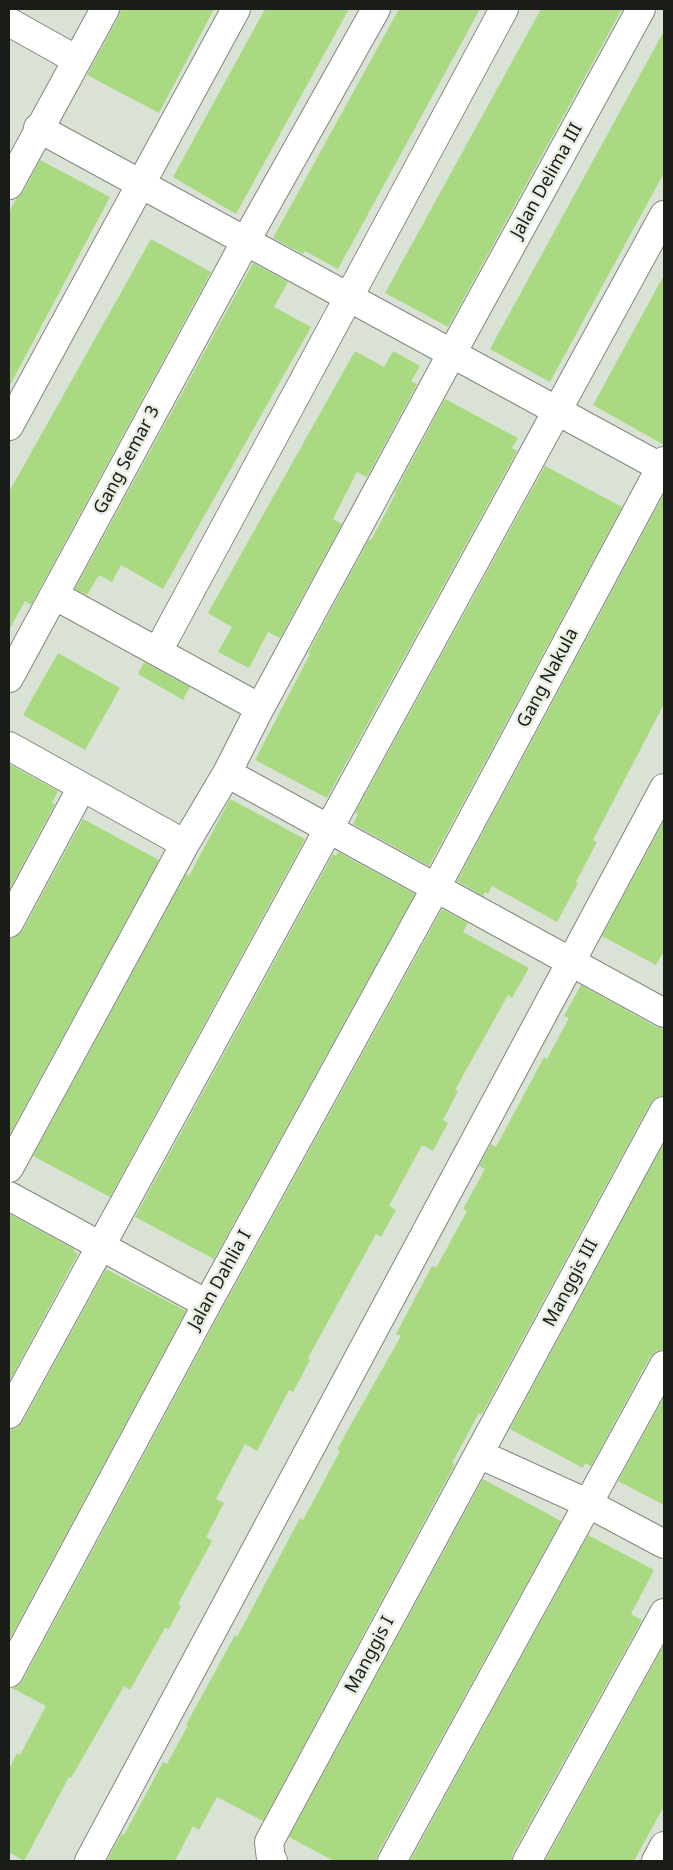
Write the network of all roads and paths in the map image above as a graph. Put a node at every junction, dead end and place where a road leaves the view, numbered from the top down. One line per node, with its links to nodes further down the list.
1 (105, 9): 7 (street)
2 (236, 9): 9 (street)
3 (376, 9): 12 (street, Gang Semar 3)
4 (504, 9): 13 (street)
5 (641, 9): 14 (street, Jalan Delima III)
6 (9, 22): 7 (street)
7 (77, 60): 8 (street)
8 (38, 128): 9 (street); 10 (street)
9 (140, 184): 12 (street); 16 (street)
10 (9, 185)
11 (664, 215): 15 (street)
12 (246, 241): 13 (street); 18 (street, Gang Semar 3)
13 (347, 296): 14 (street); 19 (street)
14 (452, 354): 15 (street); 21 (street, Jalan Delima III)
15 (557, 410): 17 (street); 26 (street)
16 (9, 426)
17 (663, 466): 28 (street, Gang Nakula)
18 (54, 595): 19 (street); 20 (street, Gang Semar 3)
19 (158, 651): 21 (street)
20 (11, 667)
21 (260, 708): 23 (street, Jalan Delima III)
22 (9, 746): 24 (street)
23 (227, 773): 26 (street); 27 (street, Jalan Delima III)
24 (82, 787): 27 (street); 29 (street)
25 (664, 788): 30 (street)
26 (329, 828): 28 (street); 35 (street)
27 (185, 844): 33 (street, Jalan Delima III)
28 (435, 889): 30 (street); 36 (street, Jalan Dahlia I)
29 (9, 924)
30 (570, 961): 31 (street); 46 (street)
31 (664, 1013)
32 (664, 1112): 39 (street, Manggis III)
33 (9, 1168)
34 (9, 1196): 35 (street)
35 (101, 1246): 36 (street); 38 (street)
36 (207, 1304): 43 (street, Jalan Dahlia I)
37 (664, 1365): 40 (street)
38 (9, 1414)
39 (479, 1454): 40 (street); 45 (street, Manggis I)
40 (589, 1504): 41 (street); 47 (street)
41 (664, 1544)
42 (664, 1613): 48 (street)
43 (9, 1673)
44 (664, 1846): 49 (street)
45 (272, 1860)
46 (89, 1861)
47 (392, 1861)
48 (527, 1861)
49 (656, 1861)

